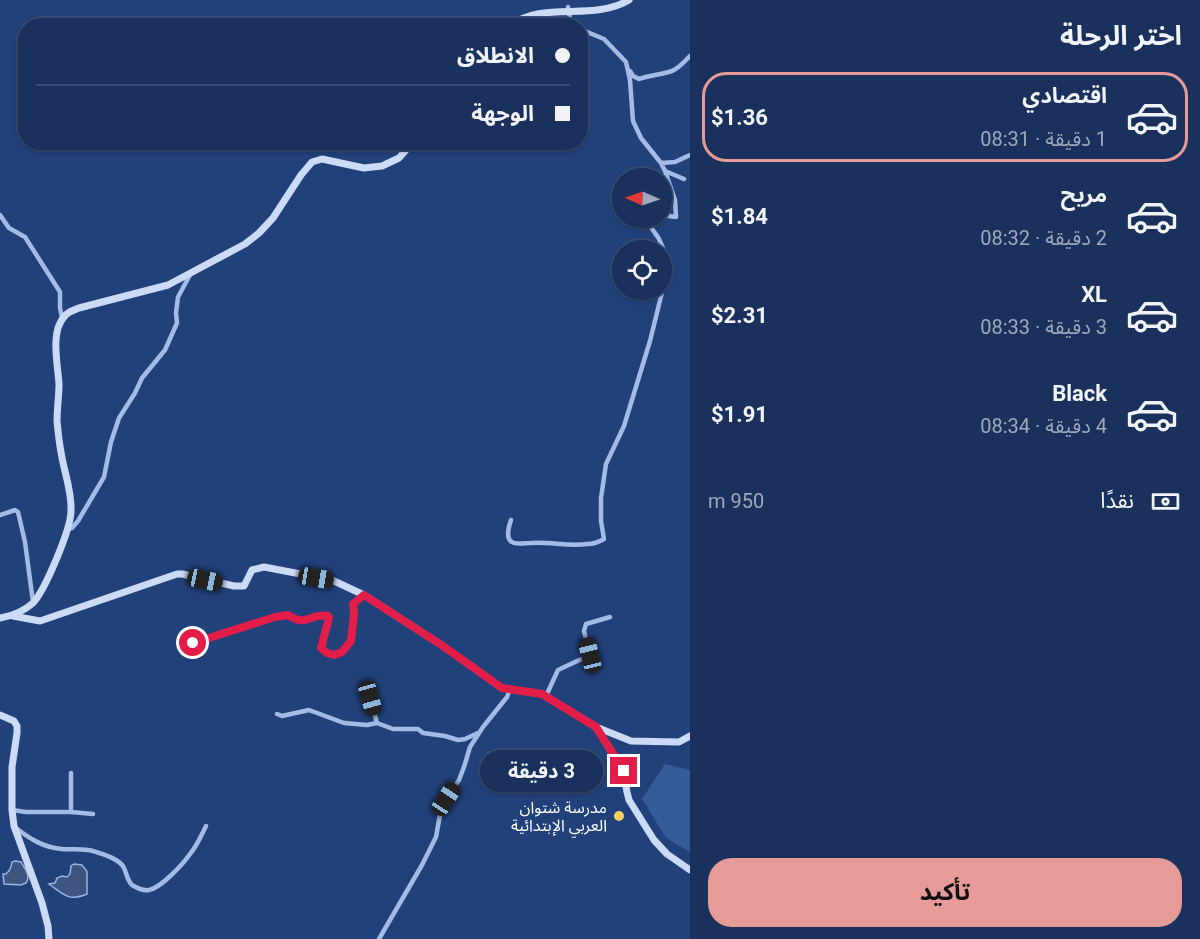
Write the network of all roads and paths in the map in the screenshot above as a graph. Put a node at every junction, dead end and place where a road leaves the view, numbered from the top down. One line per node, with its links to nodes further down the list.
1 (628, 0): 2 (street)
2 (568, 7): 3 (street); 4 (street)
3 (518, 18)
4 (570, 18)
5 (588, 32): 7 (street)
6 (690, 56): 7 (street)
7 (627, 66): 10 (street)
8 (406, 150): 18 (street)
9 (690, 155): 10 (street)
10 (661, 164): 11 (street)
11 (663, 168)
12 (672, 174): 13 (street)
13 (684, 179)
14 (672, 191): 16 (street)
15 (0, 214): 19 (street)
16 (672, 216)
17 (652, 228): 21 (street)
18 (191, 273): 19 (street); 22 (street)
19 (62, 318): 22 (street)
20 (0, 515): 24 (street)
21 (511, 520)
22 (68, 529): 24 (street)
23 (364, 595): 25 (street); 28 (street); 30 (street)
24 (33, 602): 25 (street)
25 (11, 615): 27 (street)
26 (610, 617): 31 (street)
27 (0, 618)
28 (193, 643)
29 (368, 686): 34 (street)
30 (510, 689): 31 (street); 36 (street)
31 (546, 696): 35 (street)
32 (277, 714): 34 (street)
33 (0, 715): 39 (street)
34 (378, 723): 36 (street)
35 (596, 727): 37 (street); 44 (street)
36 (480, 732): 46 (street)
37 (690, 736)
38 (71, 773): 40 (street)
39 (12, 810): 40 (street); 42 (street)
40 (71, 812): 41 (street)
41 (93, 814)
42 (14, 826): 43 (street); 45 (street)
43 (206, 826)
44 (690, 870)
45 (49, 939)
46 (379, 939)

